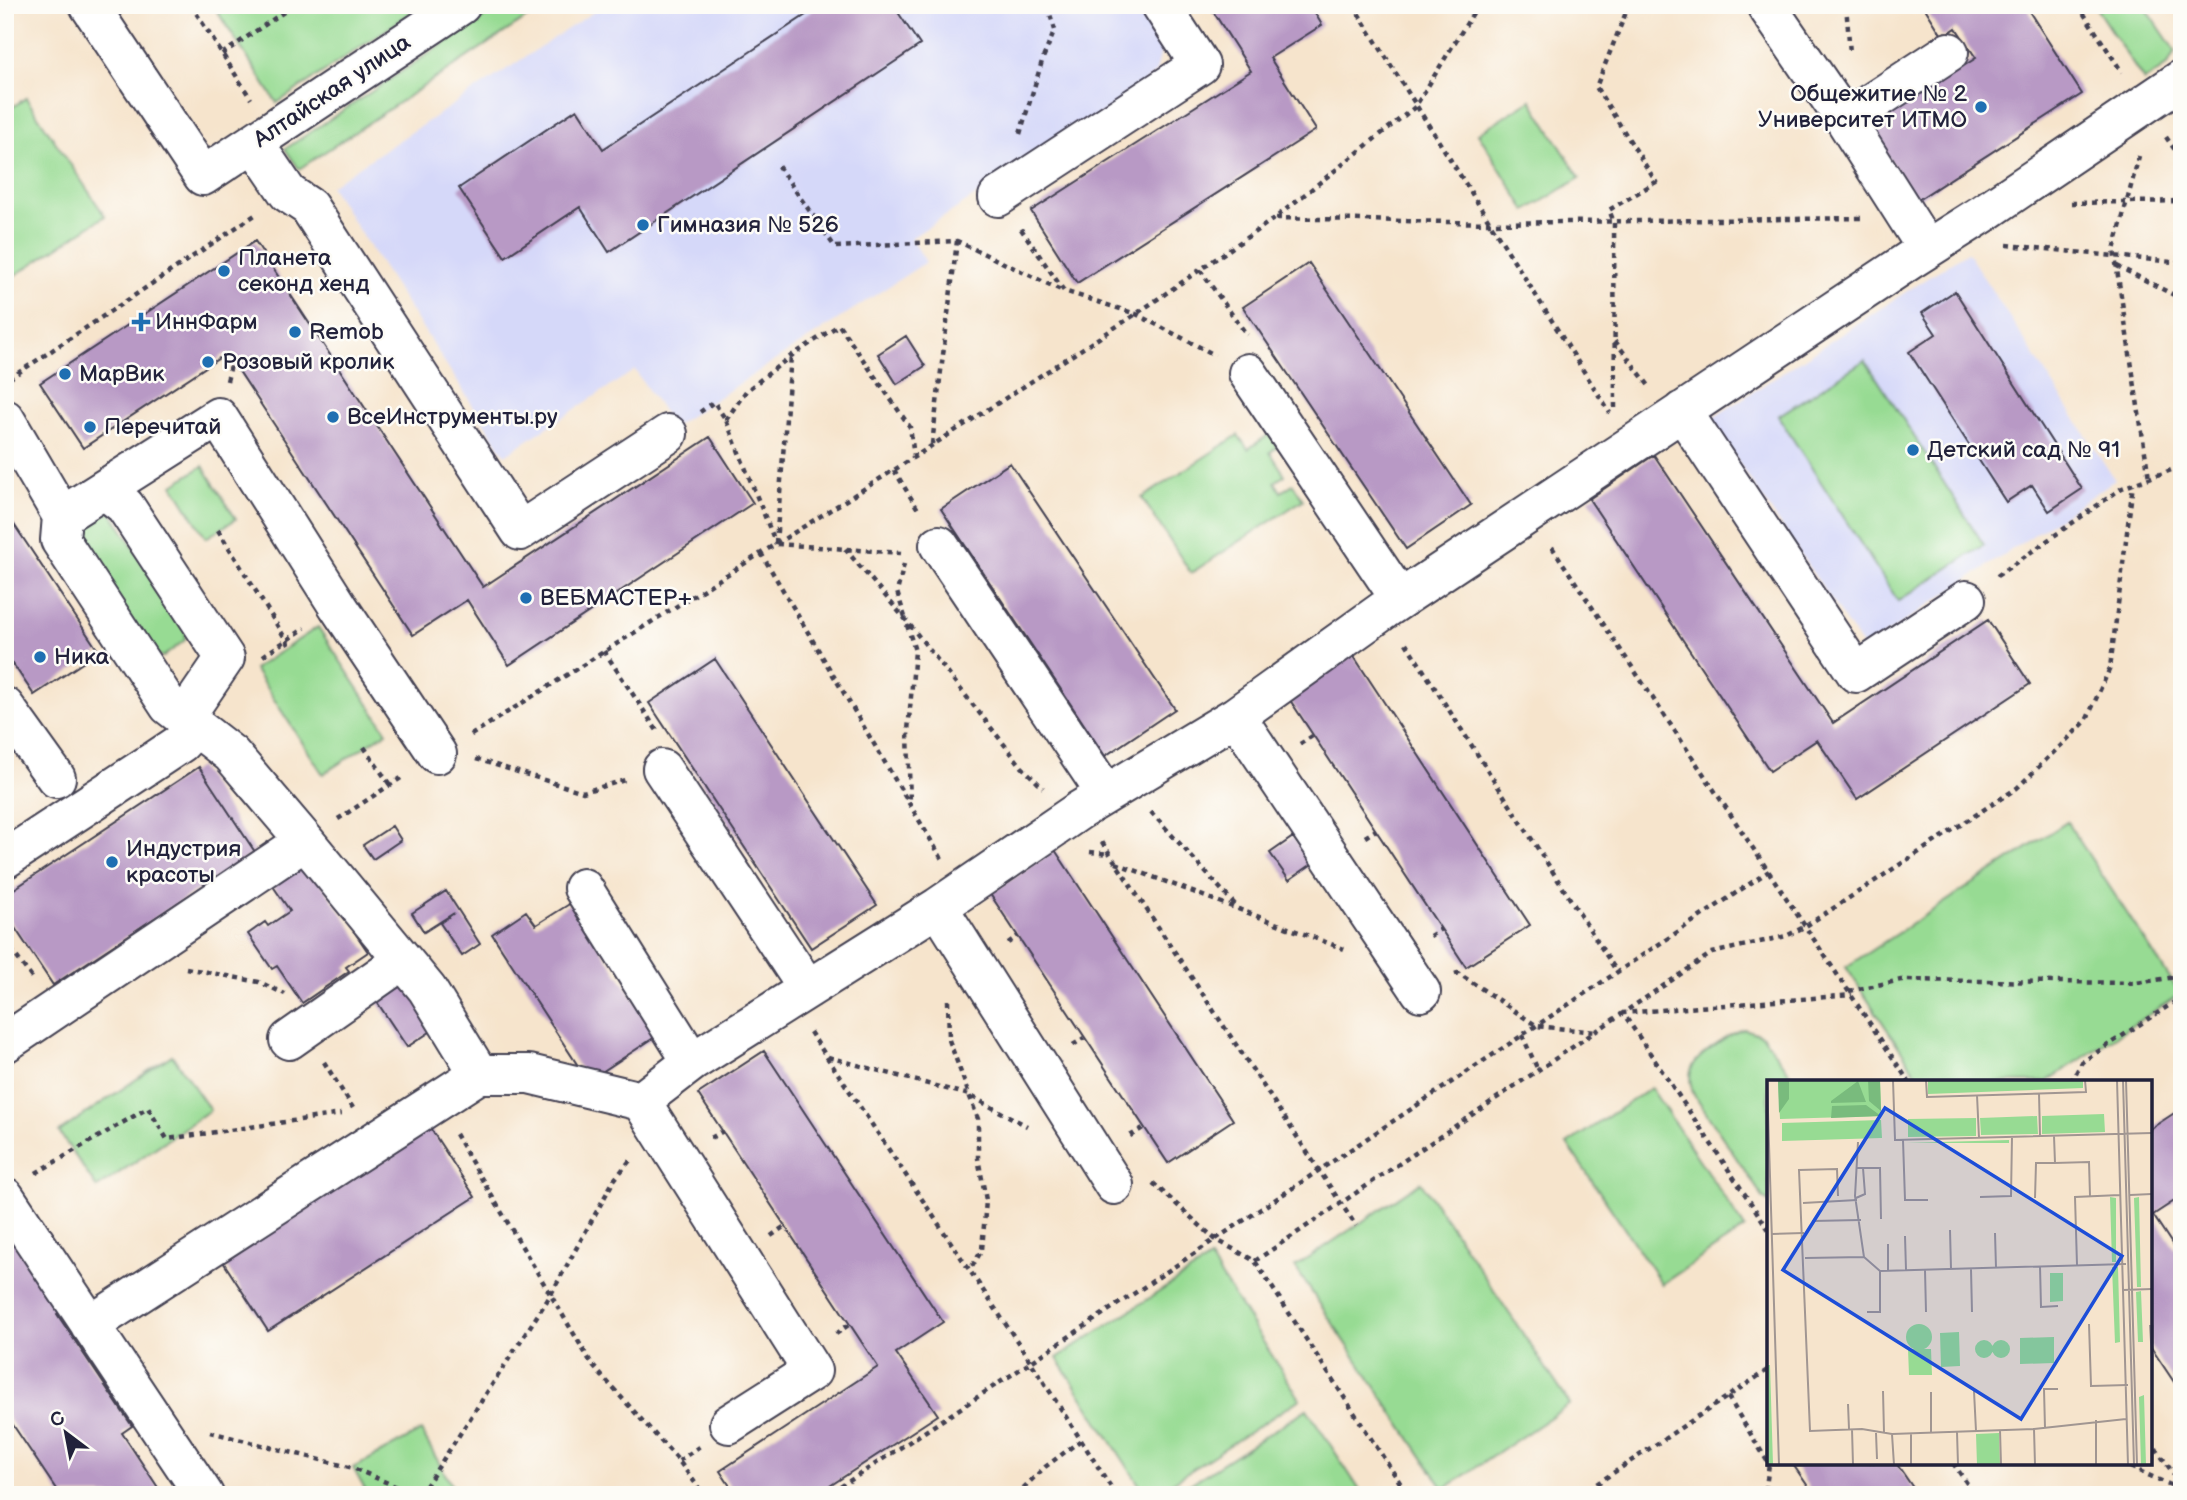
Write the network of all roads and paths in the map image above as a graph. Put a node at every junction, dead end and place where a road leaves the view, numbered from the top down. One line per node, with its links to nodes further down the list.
1 (89, 5): 19 (street, Алтайская улица)
2 (191, 5): 13 (path)
3 (295, 5): 13 (path)
4 (461, 5): 19 (street, Алтайская улица)
5 (1047, 5): 22 (path)
6 (1161, 5): 22 (street)
7 (1353, 5): 17 (path)
8 (1478, 5): 17 (path)
9 (1629, 5): 28 (path)
10 (1766, 5): 18 (street)
11 (1846, 5): 14 (path)
12 (1949, 52): 18 (street)
13 (222, 54): 16 (path)
14 (1850, 56)
15 (2182, 79): 30 (street)
16 (254, 103)
17 (1415, 107): 27 (path); 29 (path)
18 (1845, 120): 30 (street)
19 (254, 143): 23 (street)
20 (2139, 155): 24 (path)
21 (778, 166): 31 (path)
22 (1008, 191): 36 (path)
23 (288, 193): 42 (path); 46 (street)
24 (2127, 201): 25 (path); 26 (path); 32 (path)
25 (2182, 201)
26 (2062, 203)
27 (1275, 218): 29 (path); 35 (path)
28 (1614, 222): 29 (path); 30 (path); 39 (path)
29 (1491, 223): 39 (path)
30 (1926, 235): 32 (path); 43 (street)
31 (957, 241): 36 (path); 47 (path)
32 (2115, 256): 33 (path); 34 (path)
33 (2182, 263)
34 (2116, 266): 37 (path); 51 (path)
35 (1200, 270): 38 (path); 41 (path)
36 (1064, 291): 38 (path)
37 (2182, 299)
38 (1136, 314): 41 (path); 47 (path)
39 (1614, 341): 43 (path)
40 (791, 356): 45 (path); 48 (path); 57 (path)
41 (1248, 373): 62 (street)
42 (5, 382)
43 (1682, 411): 54 (street); 61 (street)
44 (5, 419): 55 (street)
45 (726, 420): 46 (path); 57 (path)
46 (668, 434)
47 (932, 445): 48 (path)
48 (914, 457): 50 (path)
49 (2182, 466): 51 (path)
50 (894, 470): 57 (path); 58 (path)
51 (2149, 478): 52 (path)
52 (2133, 484): 61 (path); 86 (path)
53 (105, 490): 55 (street); 63 (street); 68 (street)
54 (1530, 513): 62 (street); 82 (path)
55 (62, 516): 71 (street)
56 (218, 530): 65 (path)
57 (776, 544): 59 (path); 60 (path)
58 (939, 545): 77 (street)
59 (845, 549): 64 (path); 64 (path)
60 (761, 553): 67 (path); 78 (path)
61 (1966, 600)
62 (1392, 605): 70 (street); 89 (path)
63 (338, 606): 65 (path); 73 (street)
64 (906, 620): 77 (path); 78 (path)
65 (287, 640): 66 (path); 68 (path)
66 (290, 646)
67 (604, 651): 73 (path); 74 (path)
68 (225, 658): 71 (street)
69 (5, 707): 75 (street)
70 (1236, 716): 77 (street); 91 (street)
71 (190, 722): 79 (street); 80 (street)
72 (364, 747): 76 (path)
73 (443, 751): 74 (path); 76 (path)
74 (662, 754): 92 (street)
75 (56, 778)
76 (390, 785): 79 (path)
77 (1095, 801): 81 (path); 84 (street); 85 (path)
78 (910, 804): 84 (path)
79 (305, 841): 87 (street); 101 (street)
80 (5, 859)
81 (1115, 863): 85 (path); 113 (path)
82 (1769, 872): 86 (path); 89 (path)
83 (583, 888): 103 (street)
84 (938, 907): 92 (street); 114 (street)
85 (1240, 910): 91 (path)
86 (1806, 926): 94 (path); 96 (path)
87 (403, 960): 98 (street); 105 (street)
88 (178, 966): 98 (path)
89 (1617, 972): 97 (path)
90 (2182, 976): 94 (path)
91 (1414, 982): 97 (path)
92 (808, 989): 102 (path); 103 (street)
93 (948, 992): 108 (path)
94 (1851, 993): 96 (path); 106 (path)
95 (2182, 996): 107 (path)
96 (1623, 1013): 99 (path); 121 (path)
97 (1537, 1026): 99 (path); 100 (path)
98 (302, 1031): 111 (path)
99 (1596, 1032): 104 (path)
100 (1522, 1035): 104 (path); 113 (path)
101 (5, 1042)
102 (827, 1057): 108 (path); 126 (path)
103 (692, 1062): 110 (street)
104 (1538, 1070): 118 (path)
105 (480, 1073): 109 (street); 110 (street)
106 (1908, 1080)
107 (2072, 1080)
108 (969, 1095): 112 (path); 126 (path)
109 (435, 1100): 111 (street); 127 (path)
110 (649, 1114): 127 (path); 133 (street)
111 (365, 1126): 115 (path); 128 (street)
112 (1029, 1126)
113 (1320, 1170): 118 (path); 122 (path)
114 (1114, 1185)
115 (17, 1188): 128 (street)
116 (2175, 1200): 117 (path)
117 (2182, 1202)
118 (1341, 1203): 120 (path); 125 (path)
119 (1185, 1213): 122 (path)
120 (1356, 1226)
121 (1767, 1227)
122 (1215, 1239): 125 (path); 129 (path)
123 (2182, 1244): 124 (path)
124 (2175, 1248)
125 (1255, 1261): 147 (path)
126 (970, 1270): 129 (path)
127 (550, 1296): 142 (path); 143 (path)
128 (90, 1325): 132 (street)
129 (1031, 1362): 134 (path); 144 (path)
130 (1767, 1370): 131 (path)
131 (1727, 1398): 136 (path); 148 (path)
132 (153, 1418): 141 (street); 142 (path)
133 (729, 1424)
134 (1081, 1440): 145 (path); 146 (path)
135 (2152, 1443): 140 (path)
136 (1767, 1461)
137 (1769, 1465): 149 (path)
138 (1954, 1465): 150 (path)
139 (2126, 1465): 140 (path)
140 (2182, 1488)
141 (204, 1495)
142 (418, 1495)
143 (705, 1495)
144 (828, 1495)
145 (1016, 1495)
146 (1116, 1495)
147 (1408, 1495)
148 (1580, 1495)
149 (1765, 1495)
150 (1975, 1495)

